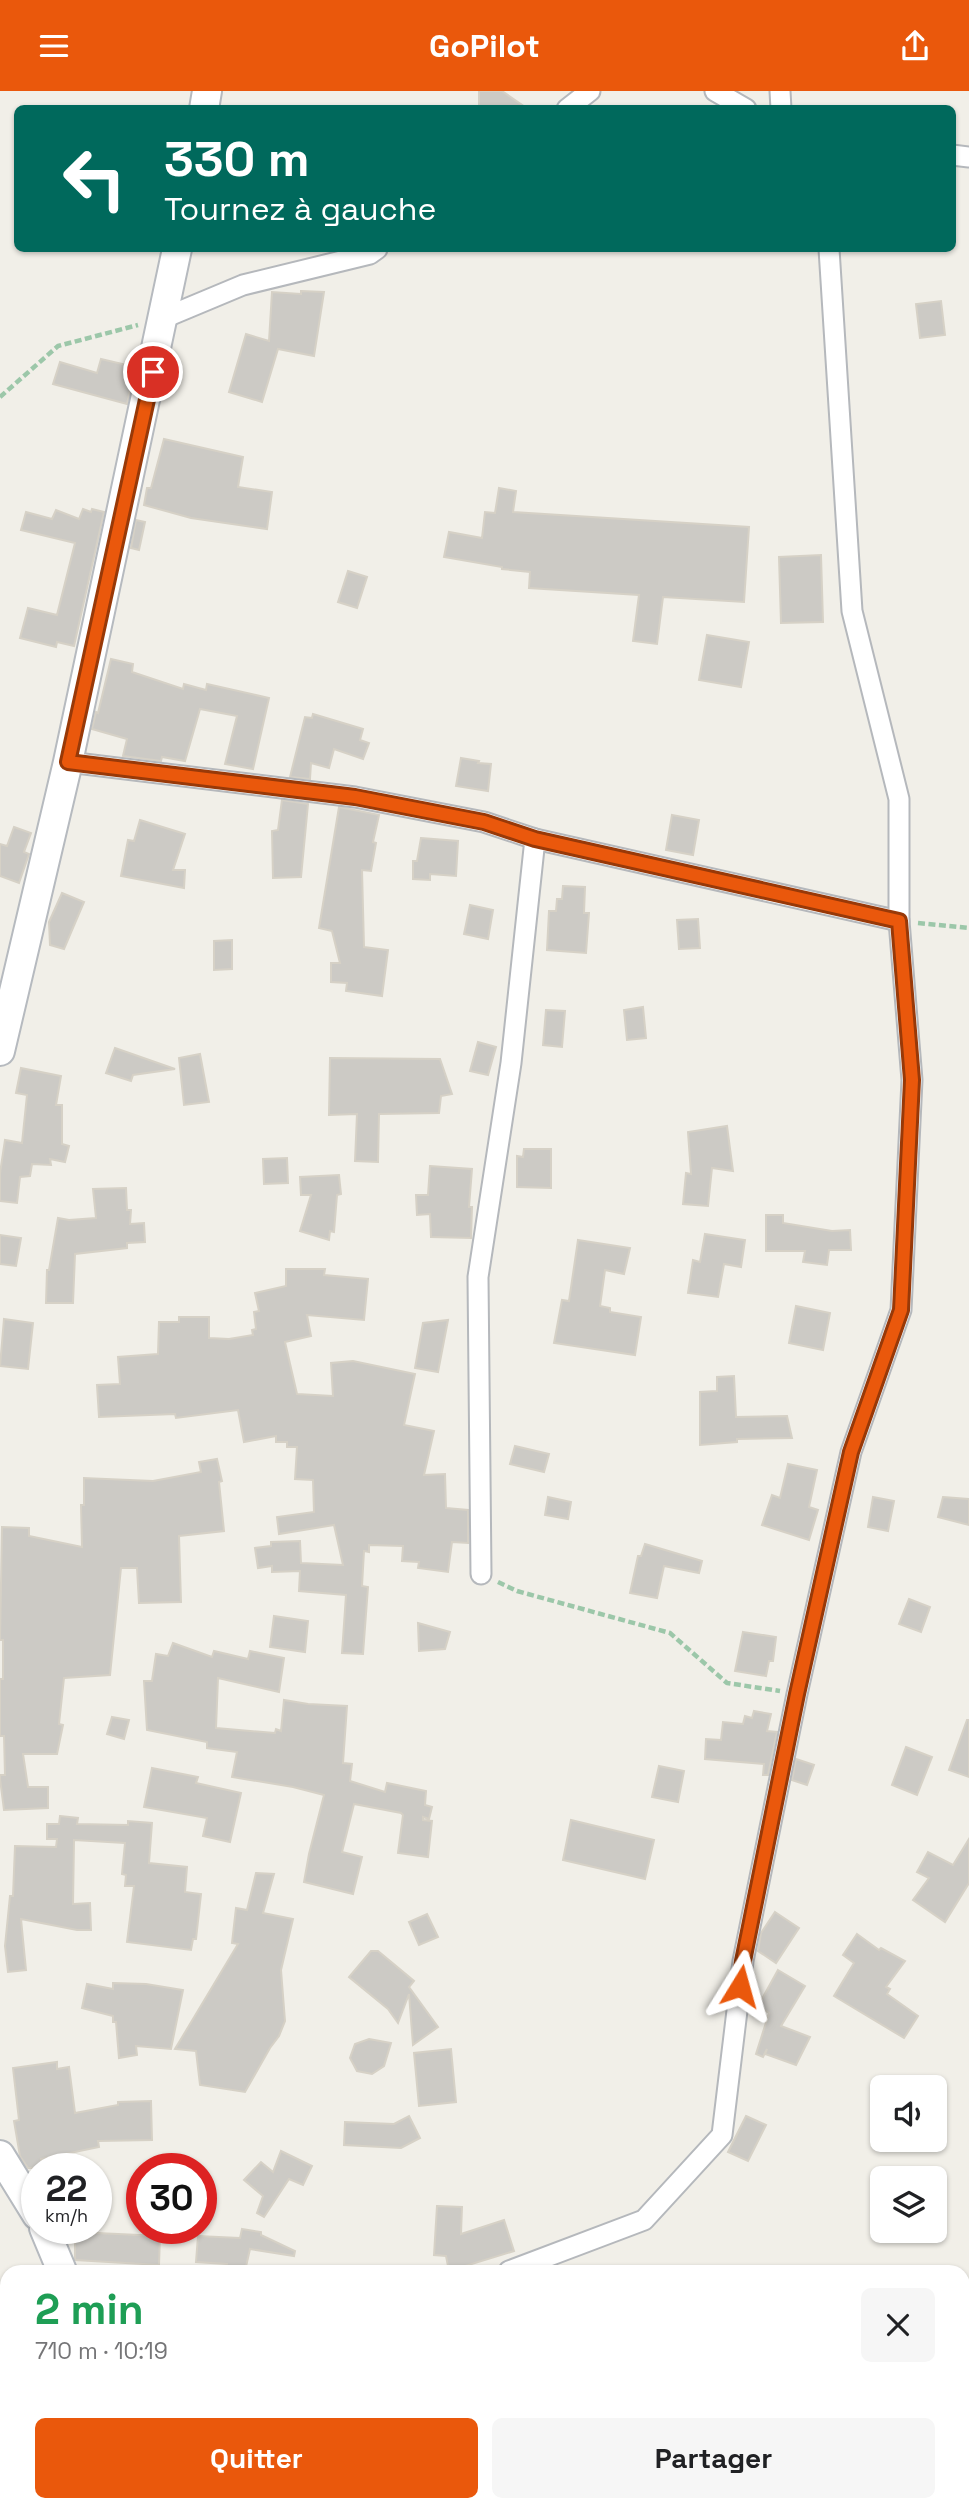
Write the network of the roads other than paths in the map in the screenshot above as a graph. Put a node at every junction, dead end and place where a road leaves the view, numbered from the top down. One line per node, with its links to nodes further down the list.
1 (590, 91): 3 (street)
2 (715, 91): 4 (street)
3 (571, 105)
4 (739, 105)
5 (176, 252): 8 (main road)
6 (373, 252): 8 (street)
7 (829, 252): 11 (street)
8 (164, 318): 9 (main road)
9 (68, 762): 10 (street); 12 (main road)
10 (535, 839): 11 (street); 13 (street)
11 (899, 921): 18 (street)
12 (0, 1051)
13 (481, 1574)
14 (0, 2155): 15 (main road)
15 (21, 2189)
16 (51, 2244): 17 (main road)
17 (59, 2265)
18 (525, 2265)

